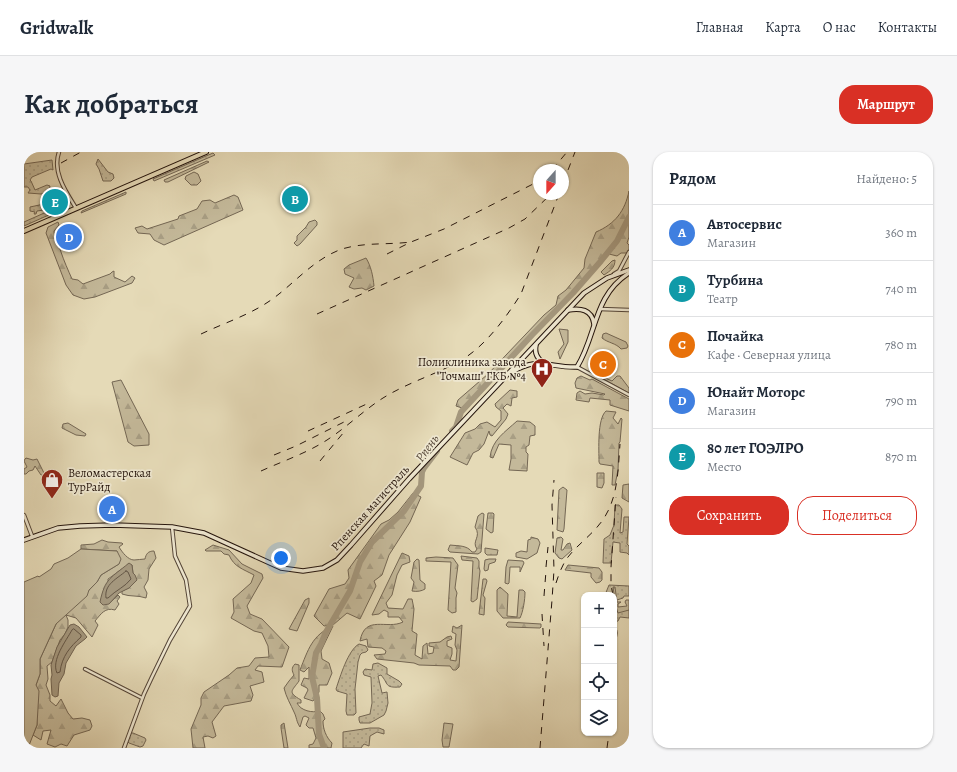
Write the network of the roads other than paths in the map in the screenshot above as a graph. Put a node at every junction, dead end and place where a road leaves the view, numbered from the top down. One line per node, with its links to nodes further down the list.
1 (59, 152): 3 (street)
2 (206, 152): 3 (main road)
3 (76, 209): 4 (main road)
4 (24, 231)
5 (629, 252): 6 (street)
6 (622, 264): 7 (street); 9 (street)
7 (627, 270): 9 (main road, Рпенская магистраль)
8 (629, 273): 10 (main road)
9 (614, 275): 11 (main road, Рпенская магистраль)
10 (600, 309): 12 (street); 13 (main road)
11 (568, 310): 13 (main road); 14 (main road, Рпенская магистраль)
12 (629, 310)
13 (593, 329): 16 (main road)
14 (537, 342): 15 (main road); 17 (main road, Рпенская магистраль)
15 (547, 364): 16 (main road, Рпенская магистраль); 17 (main road, Рпенская магистраль)
16 (577, 367): 18 (street)
17 (510, 373): 20 (main road, Рпенская магистраль)
18 (629, 395)
19 (24, 515): 21 (street)
20 (172, 527): 21 (main road, Рпенская магистраль); 24 (street)
21 (32, 536): 22 (main road, Рпенская магистраль)
22 (24, 540)
23 (85, 669): 24 (street)
24 (142, 698): 25 (street)
25 (124, 748)

